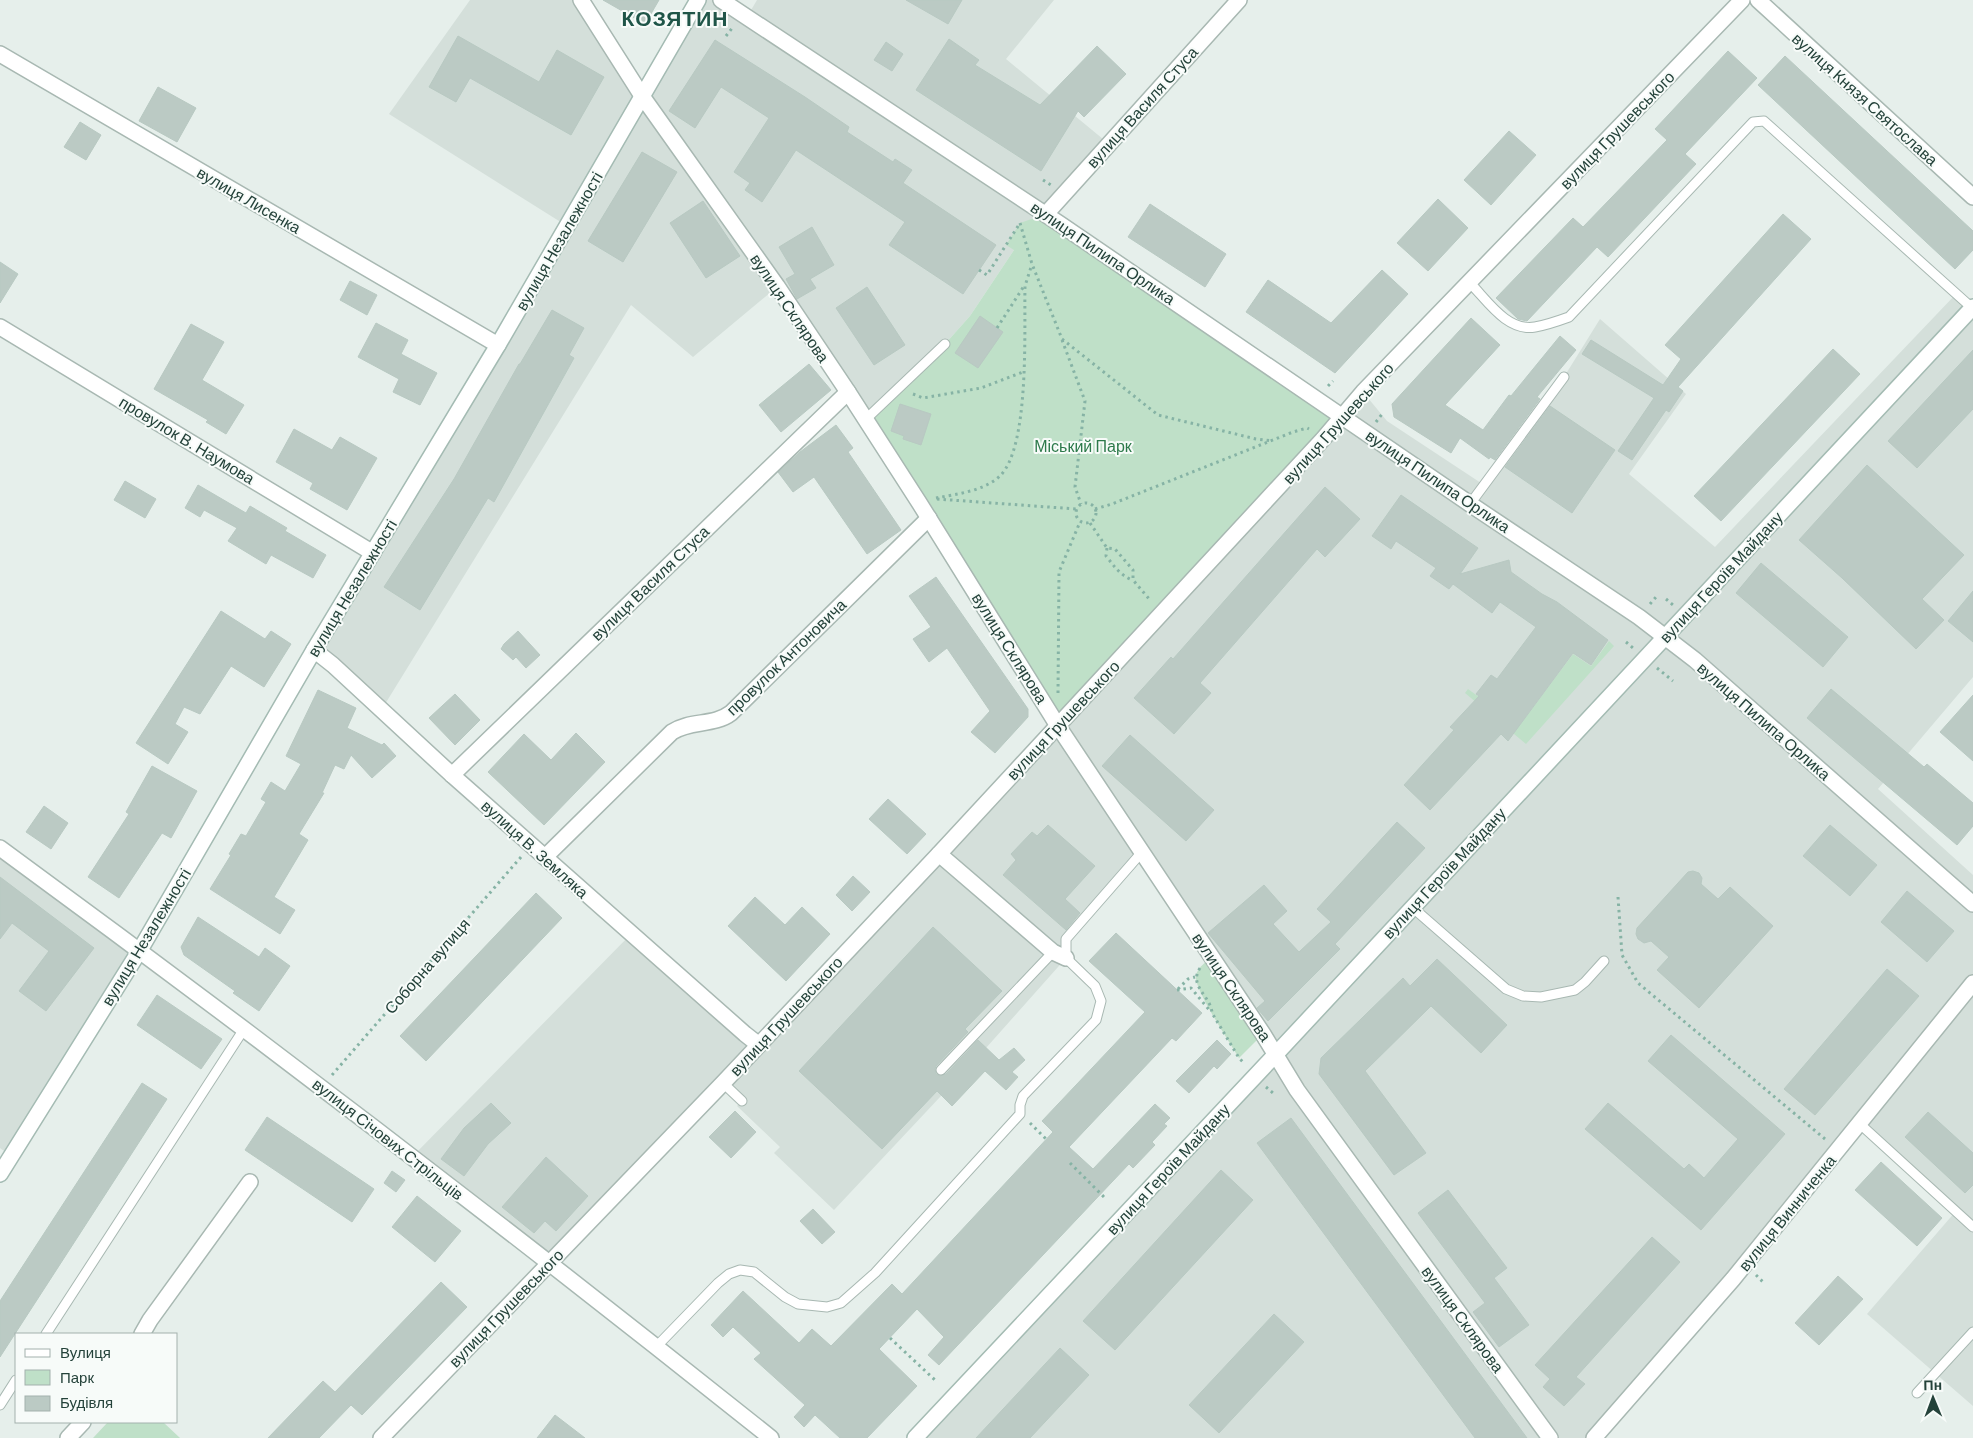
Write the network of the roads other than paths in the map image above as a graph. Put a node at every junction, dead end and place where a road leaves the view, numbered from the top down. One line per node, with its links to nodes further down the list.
1 (581, 0): 8 (street, вулиця Склярова)
2 (698, 0): 8 (street, вулиця Незалежності)
3 (721, 0): 10 (street, вулиця Пилипа Орлика)
4 (1239, 0): 10 (street, вулиця Василя Стуса)
5 (1742, 0): 11 (street, вулиця Грушевського)
6 (1758, 0): 9 (street, вулиця Князя Святослава)
7 (0, 54): 15 (street, вулиця Лисенка)
8 (642, 96): 15 (street, вулиця Незалежності); 17 (street, вулиця Склярова)
9 (1973, 197)
10 (1046, 214): 18 (street, вулиця Пилипа Орлика)
11 (1470, 283): 12 (lane); 18 (street, вулиця Грушевського)
12 (1973, 308): 23 (street, вулиця Героїв Майдану)
13 (0, 327): 22 (street, провулок В. Наумова)
14 (945, 344): 19 (lane)
15 (498, 345): 22 (street, вулиця Незалежності)
16 (1564, 377): 20 (lane)
17 (848, 392): 19 (street, вулиця Склярова); 26 (street, вулиця Василя Стуса)
18 (1343, 416): 20 (street, вулиця Пилипа Орлика); 25 (street, вулиця Грушевського)
19 (865, 420): 21 (street, вулиця Склярова)
20 (1470, 504): 23 (street, вулиця Пилипа Орлика)
21 (929, 518): 25 (street, вулиця Склярова); 30 (street, провулок Антоновича)
22 (373, 553): 24 (street, вулиця Незалежності)
23 (1666, 636): 31 (street, вулиця Пилипа Орлика); 32 (street, вулиця Героїв Майдану)
24 (314, 650): 26 (street, вулиця В. Земляка); 33 (street, вулиця Незалежності)
25 (1058, 726): 28 (street, вулиця Склярова); 29 (street, вулиця Грушевського)
26 (452, 775): 30 (street, вулиця В. Земляка)
27 (0, 848): 33 (street, вулиця Січових Стрільців)
28 (1142, 852): 34 (lane); 39 (street, вулиця Склярова)
29 (939, 854): 34 (street); 38 (street, вулиця Грушевського)
30 (545, 857): 38 (street, вулиця В. Земляка)
31 (1973, 904)
32 (1412, 907): 35 (lane); 39 (street, вулиця Героїв Майдану)
33 (140, 950): 37 (street, вулиця Січових Стрільців); 44 (street, вулиця Незалежності)
34 (1059, 955): 40 (lane); 51 (lane)
35 (1604, 960)
36 (1973, 983): 43 (street, вулиця Винниченка)
37 (244, 1030): 47 (street, вулиця Січових Стрільців); 49 (lane)
38 (759, 1044): 41 (street, вулиця Грушевського)
39 (1276, 1054): 59 (street, вулиця Героїв Майдану); 60 (street, вулиця Склярова)
40 (941, 1070)
41 (723, 1083): 42 (lane); 47 (street, вулиця Грушевського)
42 (742, 1101)
43 (1860, 1124): 46 (lane); 61 (street, вулиця Винниченка)
44 (0, 1174)
45 (250, 1182): 50 (street)
46 (1973, 1227)
47 (549, 1263): 51 (street, вулиця Січових Стрільців); 57 (street, вулиця Грушевського)
48 (1973, 1332): 53 (lane)
49 (47, 1333)
50 (143, 1333)
51 (656, 1347): 58 (street, вулиця Січових Стрільців)
52 (15, 1382): 54 (lane)
53 (1917, 1393)
54 (0, 1405)
55 (82, 1423): 56 (street)
56 (68, 1438)
57 (381, 1438)
58 (771, 1438)
59 (915, 1438)
60 (1550, 1438)
61 (1594, 1438)

